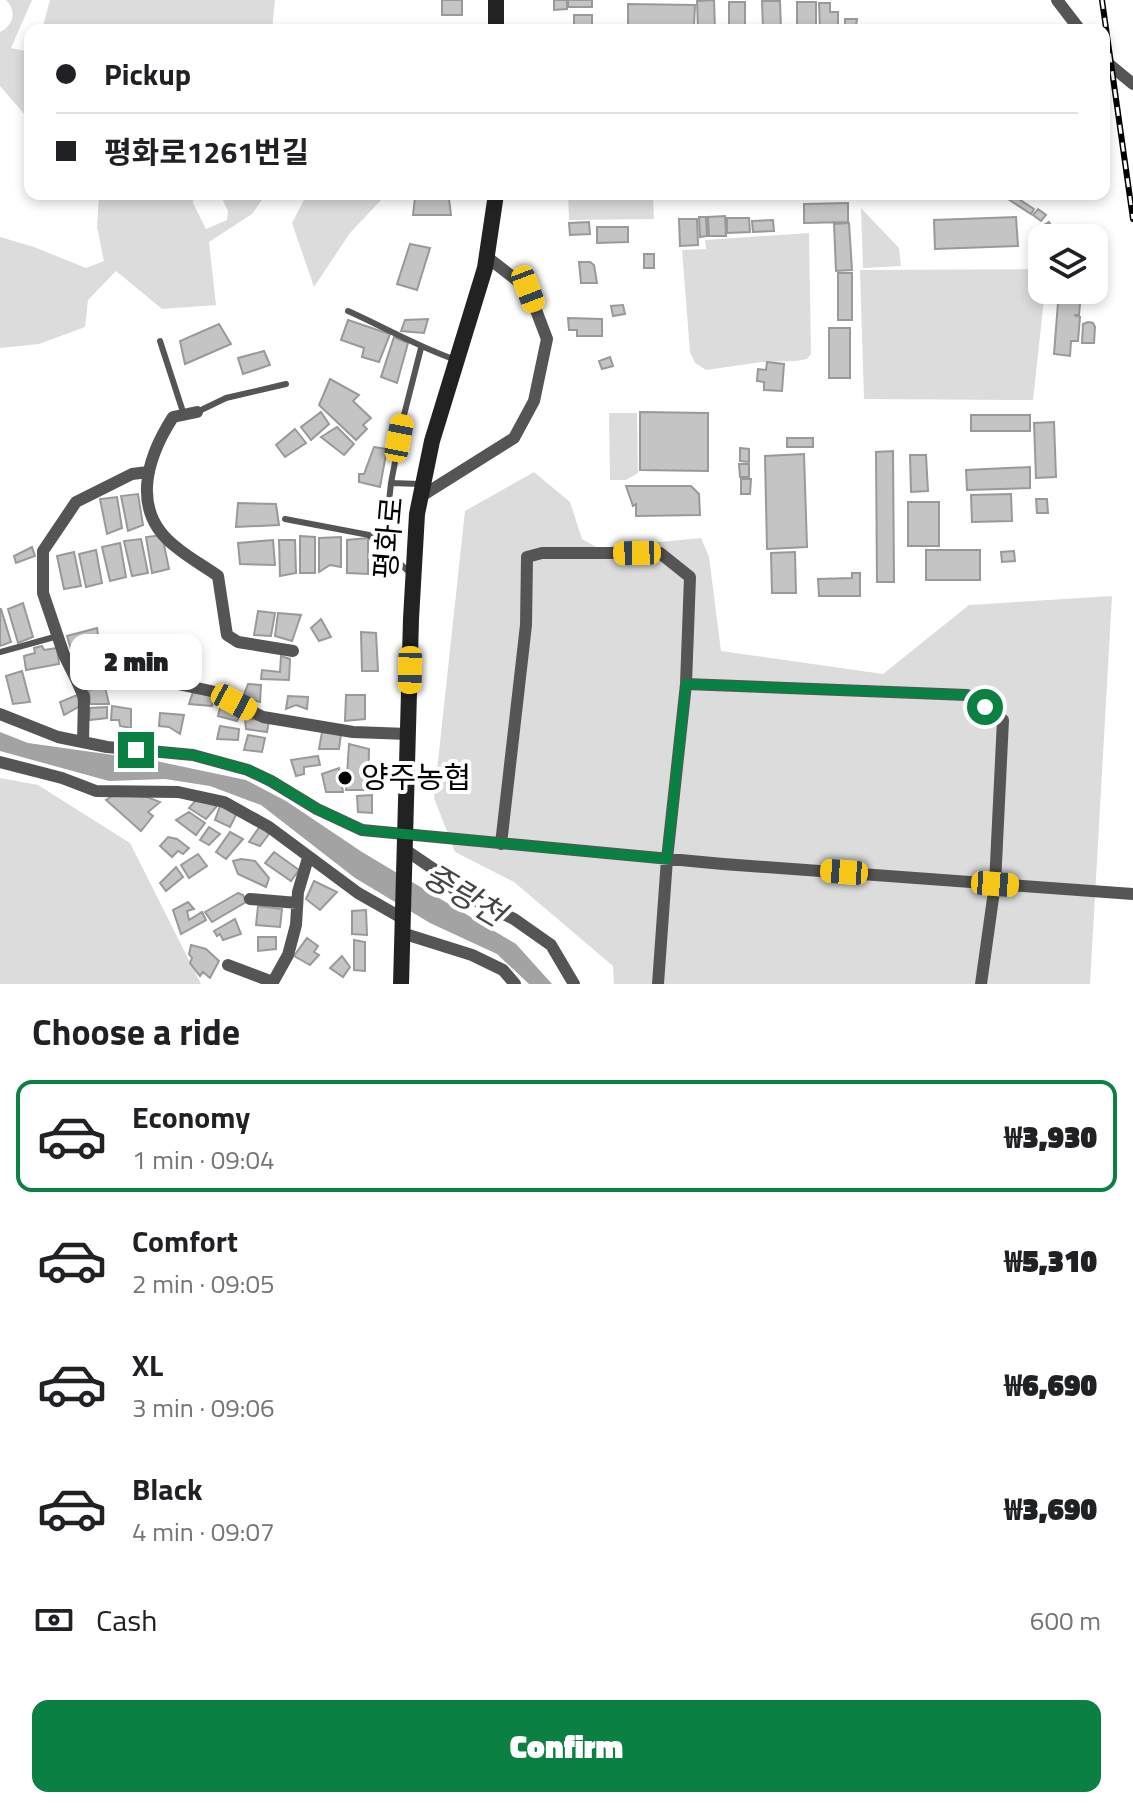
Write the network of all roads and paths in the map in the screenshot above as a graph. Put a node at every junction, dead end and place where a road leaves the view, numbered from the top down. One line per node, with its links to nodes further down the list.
1 (496, 0): 3 (main road)
2 (1057, 0): 4 (street)
3 (496, 24)
4 (1075, 24)
5 (1110, 65): 6 (street)
6 (1133, 84)
7 (495, 200): 8 (main road, 평화로)
8 (487, 257): 12 (main road, 평화로); 17 (street)
9 (348, 311): 11 (lane)
10 (160, 341): 14 (lane)
11 (421, 348): 12 (lane); 16 (lane)
12 (456, 360): 17 (main road, 평화로)
13 (286, 384): 14 (lane)
14 (190, 414): 15 (street)
15 (148, 472): 21 (street); 22 (street)
16 (391, 483): 17 (lane); 19 (lane)
17 (421, 490): 20 (main road, 평화로)
18 (285, 519): 19 (lane)
19 (384, 547): 20 (lane)
20 (412, 576): 27 (main road, 평화로)
21 (58, 636): 23 (lane); 24 (street)
22 (293, 651)
23 (0, 652)
24 (76, 679): 27 (street); 28 (street)
25 (686, 684): 31 (street); 33 (street); 34 (street)
26 (0, 714): 28 (street)
27 (408, 734): 30 (main road, 평화로)
28 (83, 742): 30 (street)
29 (0, 762): 32 (street)
30 (404, 842): 31 (street); 38 (main road, 평화로); 42 (street)
31 (501, 844): 33 (street)
32 (308, 858): 37 (street); 38 (street)
33 (667, 859): 34 (street); 43 (street)
34 (995, 884): 35 (street); 44 (street)
35 (1133, 894)
36 (250, 899): 37 (street)
37 (297, 903): 39 (street)
38 (402, 921): 40 (main road); 41 (street)
39 (228, 965)
40 (401, 984)
41 (515, 984)
42 (574, 984)
43 (658, 984)
44 (981, 984)

